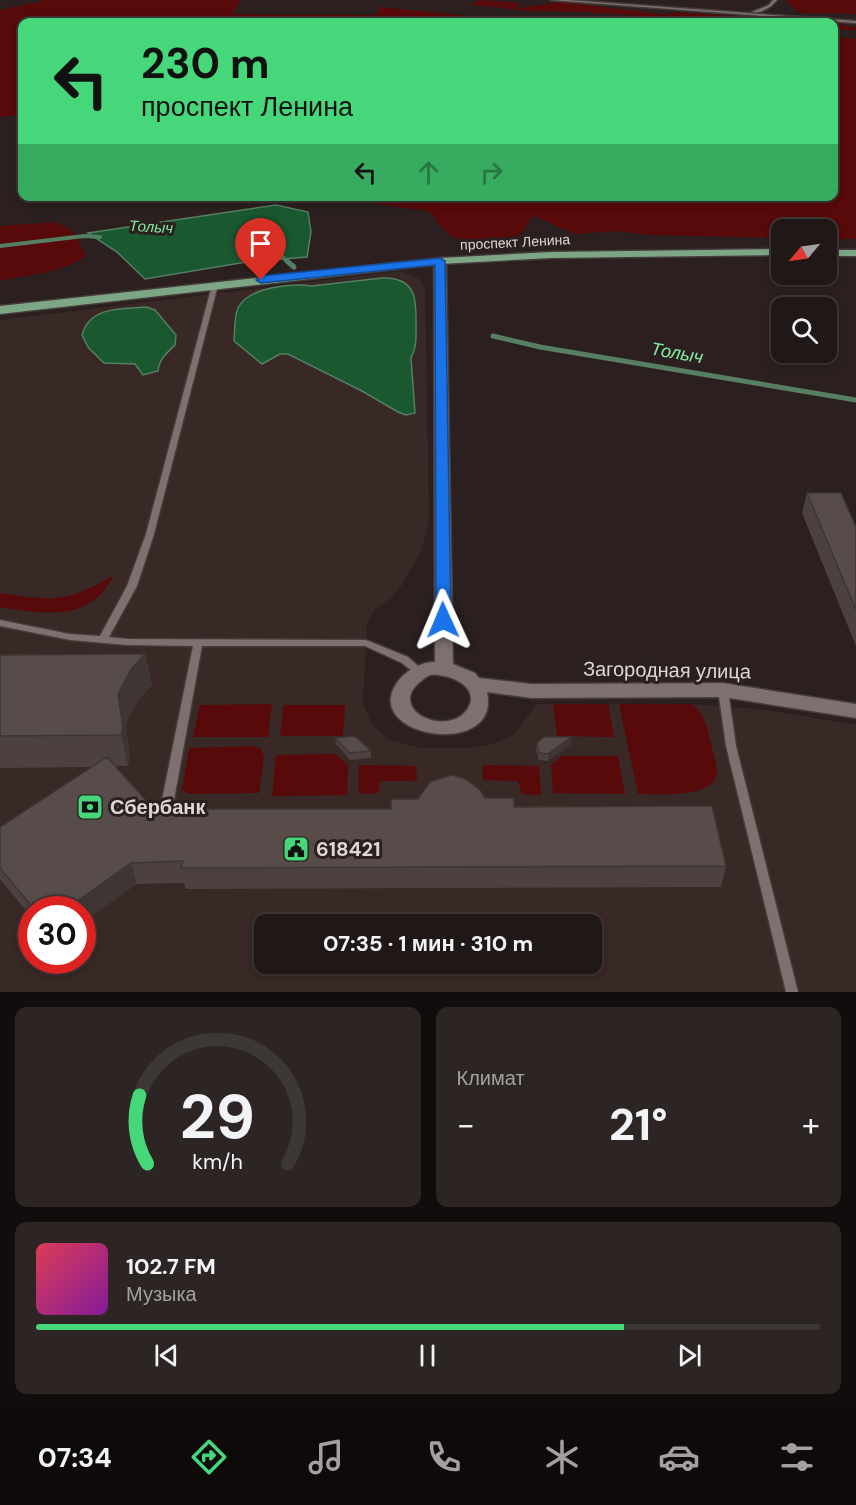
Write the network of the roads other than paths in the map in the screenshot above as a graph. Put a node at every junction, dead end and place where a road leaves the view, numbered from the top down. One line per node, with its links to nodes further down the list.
1 (552, 0): 3 (lane)
2 (775, 0): 3 (lane)
3 (744, 13): 4 (lane)
4 (806, 18)
5 (838, 21): 6 (lane)
6 (856, 22)
7 (771, 252): 10 (main road, проспект Ленина)
8 (837, 253): 9 (main road)
9 (856, 253)
10 (440, 261): 11 (main road, проспект Ленина); 16 (street)
11 (215, 285): 12 (main road, проспект Ленина); 14 (lane)
12 (0, 310)
13 (0, 623): 14 (lane)
14 (103, 640): 15 (lane)
15 (198, 643): 17 (lane); 21 (lane)
16 (444, 668): 17 (street); 18 (street)
17 (420, 672): 18 (street)
18 (476, 684): 19 (street, Загородная улица)
19 (723, 690): 20 (street, Загородная улица); 22 (lane)
20 (856, 711)
21 (202, 814)
22 (792, 992)

